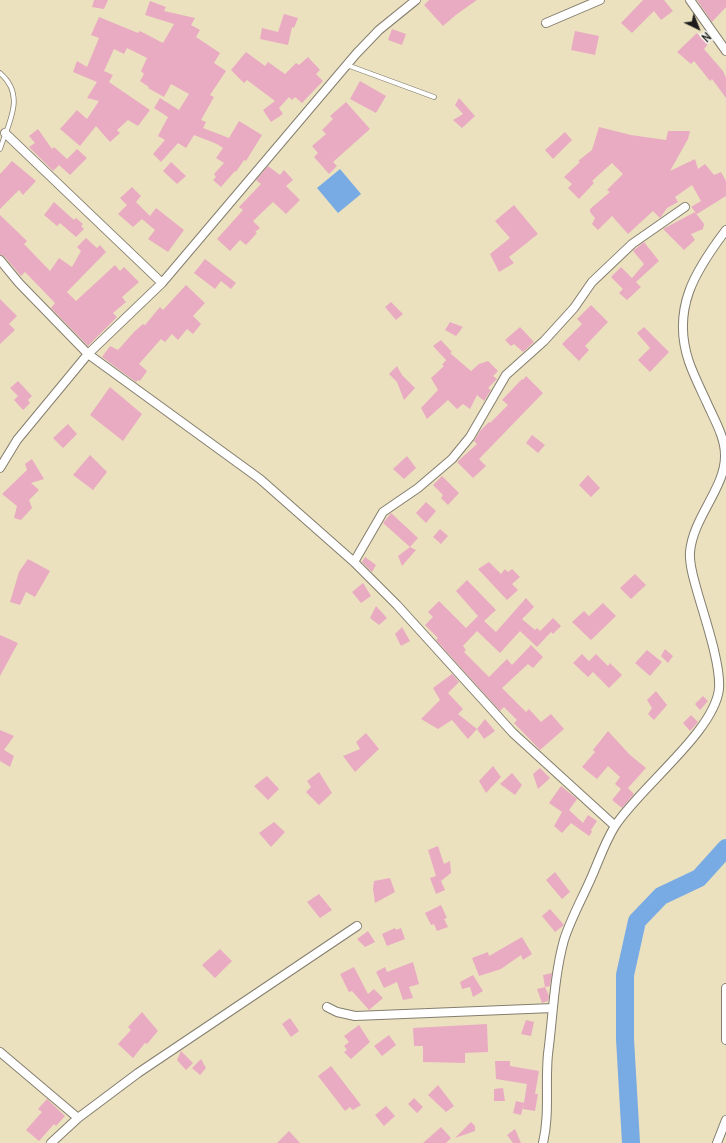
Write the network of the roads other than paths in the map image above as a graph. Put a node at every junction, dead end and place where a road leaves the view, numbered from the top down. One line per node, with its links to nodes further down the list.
1 (416, 0): 6 (street)
2 (600, 0): 4 (street)
3 (690, 0): 5 (street)
4 (546, 23)
5 (726, 51)
6 (347, 64): 8 (lane); 14 (street)
7 (0, 73): 9 (lane)
8 (434, 97)
9 (5, 133): 10 (lane); 14 (street)
10 (0, 148)
11 (684, 207): 17 (street)
12 (726, 230): 18 (street)
13 (0, 260): 15 (street)
14 (162, 282): 15 (street)
15 (88, 354): 16 (street); 17 (street)
16 (0, 468)
17 (354, 562): 18 (street)
18 (615, 826): 22 (street)
19 (357, 926): 25 (street)
20 (726, 988): 23 (street)
21 (327, 1007): 22 (street)
22 (553, 1008): 28 (street)
23 (726, 1040)
24 (0, 1052): 25 (street)
25 (78, 1118): 27 (street)
26 (726, 1120): 29 (street)
27 (52, 1143)
28 (543, 1143)
29 (717, 1143)

